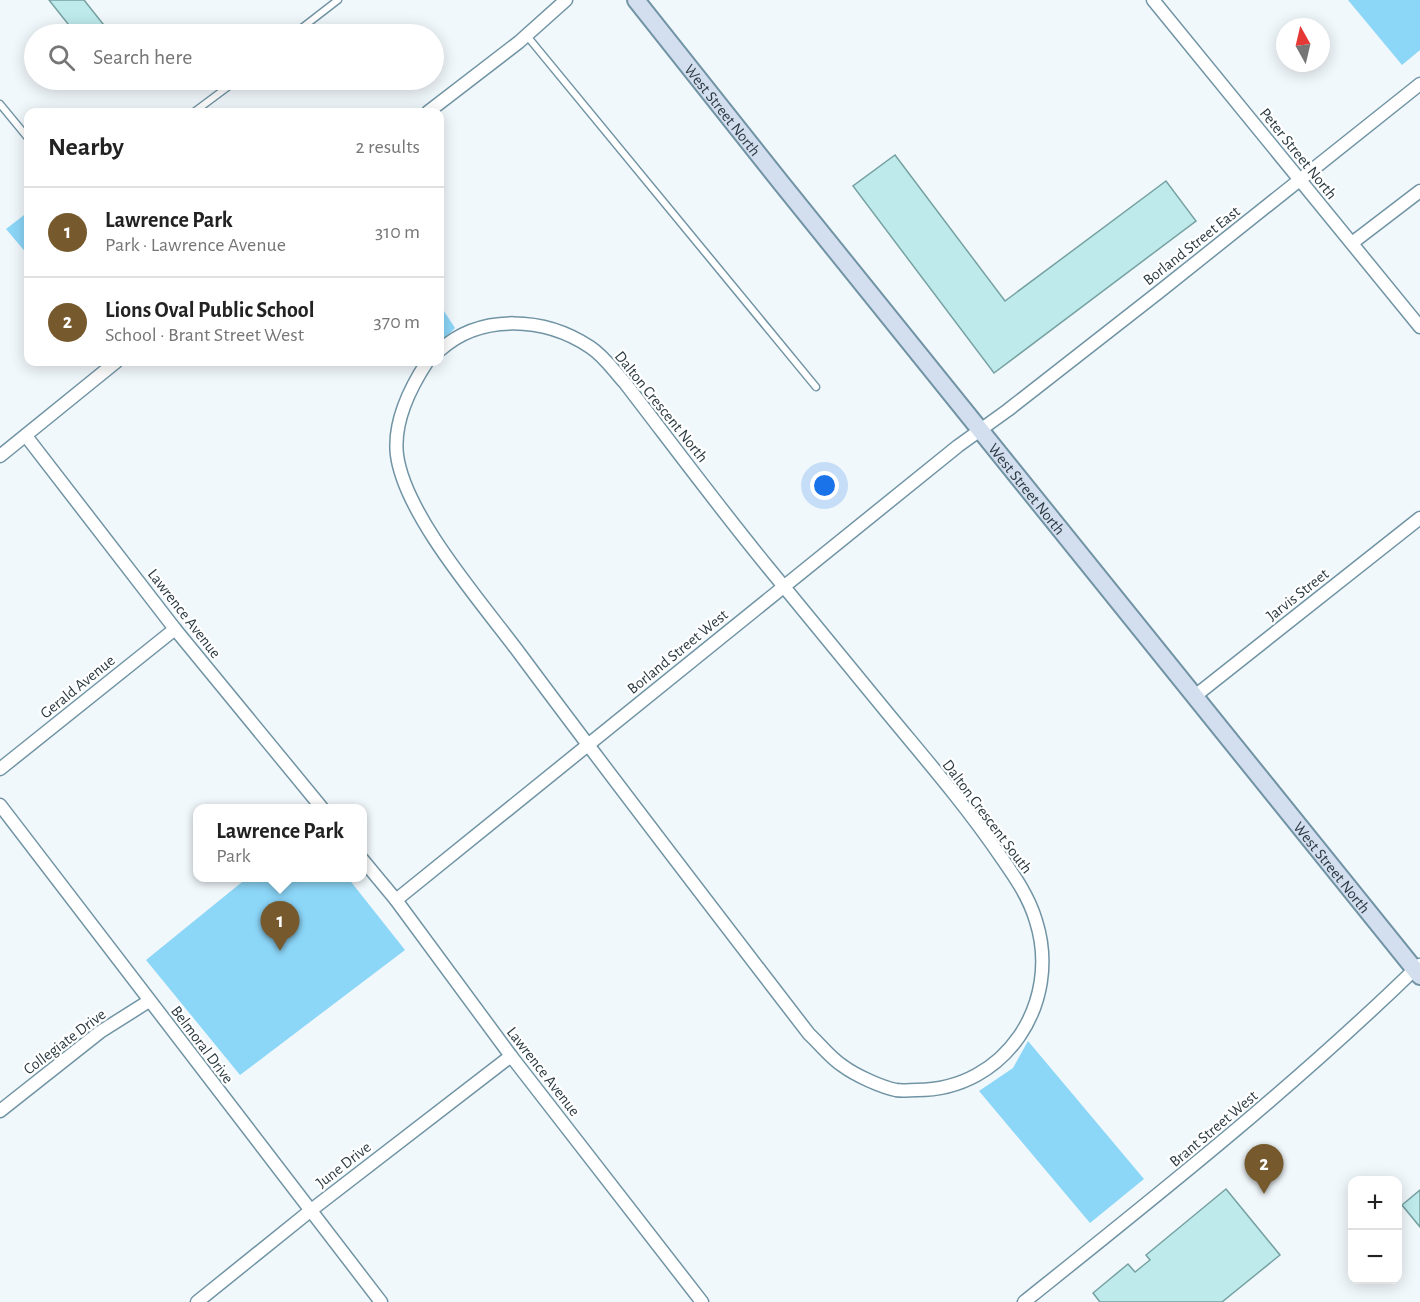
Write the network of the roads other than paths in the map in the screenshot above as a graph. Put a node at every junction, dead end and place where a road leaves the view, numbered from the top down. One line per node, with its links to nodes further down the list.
1 (338, 0): 5 (lane)
2 (566, 0): 6 (street)
3 (636, 0): 21 (main road, West Street North)
4 (1153, 0): 13 (street, Peter Street North)
5 (307, 24)
6 (526, 35): 11 (street); 20 (lane)
7 (1420, 84): 13 (street, Borland Street East)
8 (224, 90): 10 (lane)
9 (0, 104): 12 (lane)
10 (199, 108)
11 (433, 108)
12 (24, 133)
13 (1299, 180): 15 (street, Peter Street North); 21 (street, Borland Street East)
14 (1420, 191): 15 (street)
15 (1352, 243): 16 (street, Peter Street North)
16 (1420, 327)
17 (444, 347): 25 (street, Dalton Crescent North)
18 (111, 366): 22 (street)
19 (424, 366): 28 (street)
20 (816, 387)
21 (981, 430): 25 (street, Borland Street West); 27 (main road, West Street North)
22 (26, 436): 23 (street); 26 (street, Lawrence Avenue)
23 (0, 456)
24 (1420, 518): 27 (street, Jarvis Street)
25 (784, 586): 28 (street, Borland Street West); 28 (street, Dalton Crescent South)
26 (175, 629): 29 (street, Gerald Avenue); 30 (street, Lawrence Avenue)
27 (1195, 696): 34 (main road, West Street North)
28 (587, 745): 33 (street, Borland Street West)
29 (0, 769)
30 (319, 804)
31 (0, 805): 35 (street, Belmoral Drive)
32 (367, 864): 33 (street, Lawrence Avenue)
33 (396, 900): 36 (street, Lawrence Avenue)
34 (1418, 970): 42 (street, Brant Street West)
35 (149, 1001): 37 (street, Collegiate Drive); 38 (street, Belmoral Drive)
36 (511, 1056): 38 (street, June Drive); 41 (street, Lawrence Avenue)
37 (0, 1111)
38 (310, 1211): 39 (street, June Drive); 40 (street, Belmoral Drive)
39 (197, 1302)
40 (381, 1302)
41 (702, 1302)
42 (1024, 1302)

